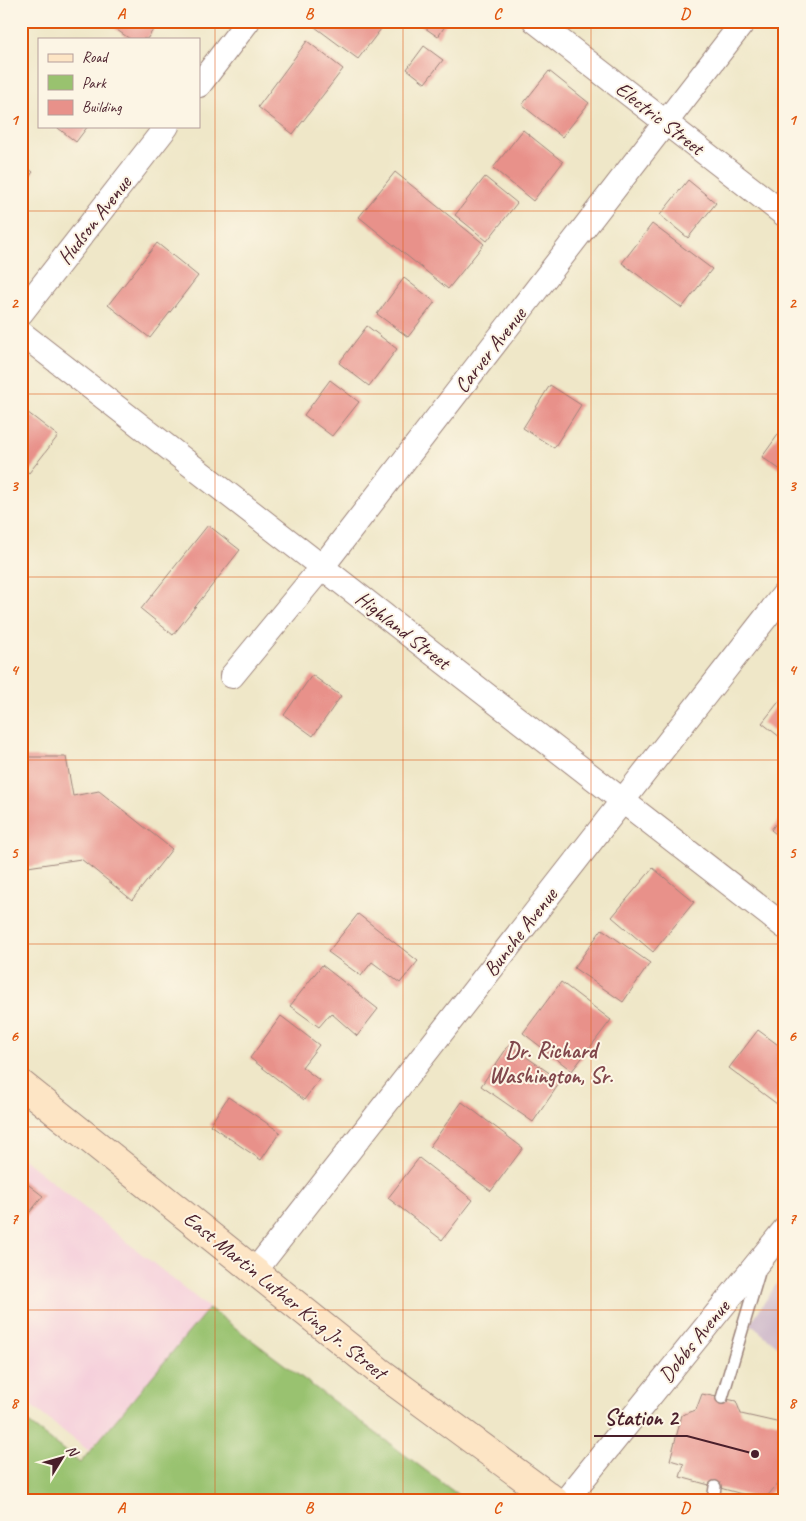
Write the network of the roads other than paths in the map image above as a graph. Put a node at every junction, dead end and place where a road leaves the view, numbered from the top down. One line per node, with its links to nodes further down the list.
1 (248, 21): 4 (street)
2 (534, 21): 5 (street, Electric Street)
3 (744, 21): 5 (street, Carver Avenue)
4 (200, 84)
5 (666, 123): 7 (street, Electric Street); 10 (street, Carver Avenue)
6 (165, 128): 8 (street, Hudson Avenue)
7 (785, 215)
8 (21, 313)
9 (21, 333): 10 (street, Highland Street)
10 (322, 567): 12 (street, Carver Avenue); 13 (street, Highland Street)
11 (785, 593): 13 (street, Bunche Avenue)
12 (232, 676)
13 (622, 801): 14 (street, Highland Street); 18 (street, Bunche Avenue)
14 (785, 927)
15 (21, 1084): 18 (main road, East Martin Luther King Jr. Street)
16 (785, 1229): 17 (street, Dobbs Avenue)
17 (765, 1254): 19 (lane); 22 (street, Dobbs Avenue)
18 (255, 1271): 21 (main road, East Martin Luther King Jr. Street)
19 (722, 1398)
20 (715, 1487): 23 (lane)
21 (554, 1500)
22 (566, 1500)
23 (713, 1500)

